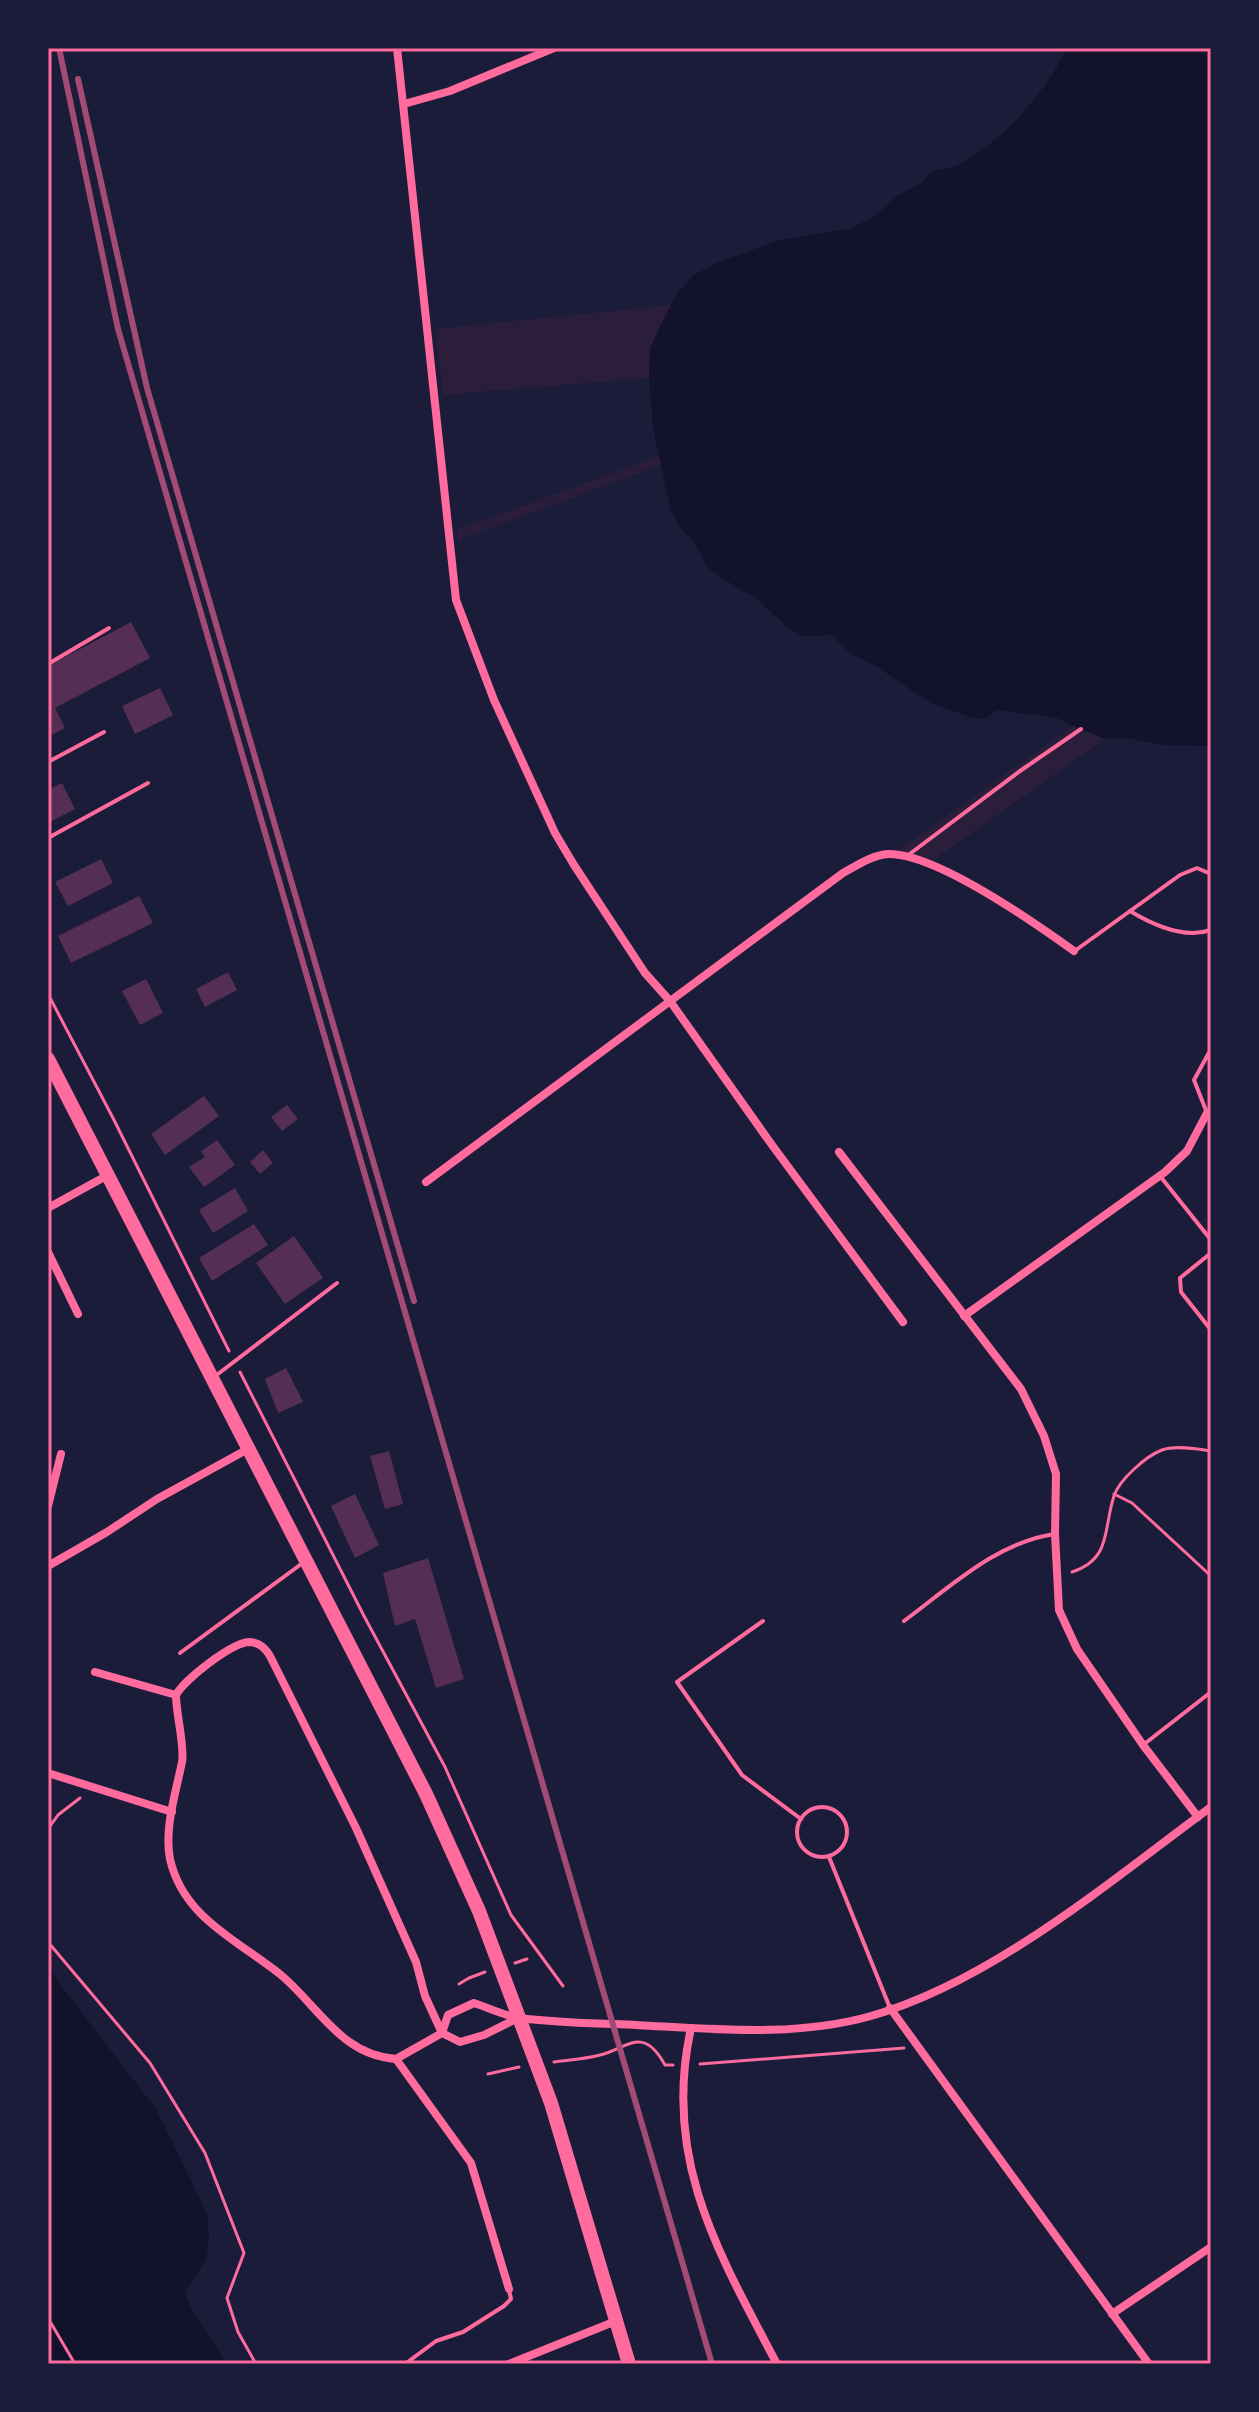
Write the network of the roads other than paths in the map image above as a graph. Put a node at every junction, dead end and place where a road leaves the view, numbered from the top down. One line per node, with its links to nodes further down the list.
1 (397, 48): 3 (street)
2 (554, 48): 3 (street)
3 (404, 104): 16 (street)
4 (109, 628): 5 (lane)
5 (48, 664)
6 (1081, 729): 11 (lane)
7 (104, 732): 8 (lane)
8 (48, 762)
9 (148, 783): 10 (lane)
10 (48, 838)
11 (906, 858): 15 (street); 16 (street)
12 (1211, 874): 13 (lane)
13 (1130, 911): 14 (lane); 15 (lane)
14 (1211, 930)
15 (1074, 951)
16 (670, 1001): 23 (street); 31 (street)
17 (1211, 1049): 19 (lane)
18 (48, 1059): 21 (main road)
19 (1209, 1111): 22 (street)
20 (839, 1152): 30 (street)
21 (108, 1175): 24 (street); 33 (main road)
22 (1160, 1176): 25 (lane); 30 (street)
23 (426, 1182)
24 (48, 1208)
25 (1211, 1240)
26 (48, 1252): 29 (street)
27 (1211, 1253): 32 (lane)
28 (337, 1283): 33 (lane)
29 (78, 1314)
30 (964, 1316): 37 (street)
31 (903, 1322)
32 (1211, 1330)
33 (212, 1378): 34 (main road)
34 (248, 1449): 38 (main road); 39 (street)
35 (61, 1454): 36 (street)
36 (48, 1506)
37 (1055, 1534): 41 (lane); 46 (street)
38 (306, 1560): 42 (lane); 54 (main road)
39 (48, 1566)
40 (763, 1621): 51 (lane)
41 (904, 1621)
42 (180, 1653)
43 (95, 1672): 45 (street)
44 (1211, 1692): 46 (lane)
45 (176, 1695): 49 (street); 56 (street)
46 (1143, 1745): 50 (street)
47 (48, 1773): 49 (street)
48 (1211, 1807): 50 (street)
49 (172, 1812): 57 (street)
50 (1198, 1817): 53 (street)
51 (801, 1819): 52 (lane); 52 (lane)
52 (829, 1857): 53 (lane)
53 (890, 2008): 55 (street); 60 (street)
54 (518, 2018): 55 (street); 56 (street); 56 (street); 61 (main road)
55 (691, 2028): 65 (street)
56 (442, 2033): 57 (street)
57 (396, 2059): 59 (street)
58 (1211, 2247): 60 (street)
59 (509, 2289): 62 (lane)
60 (1112, 2314): 66 (street)
61 (617, 2320): 63 (street); 64 (main road)
62 (405, 2364)
63 (509, 2364)
64 (628, 2364)
65 (777, 2364)
66 (1149, 2364)

